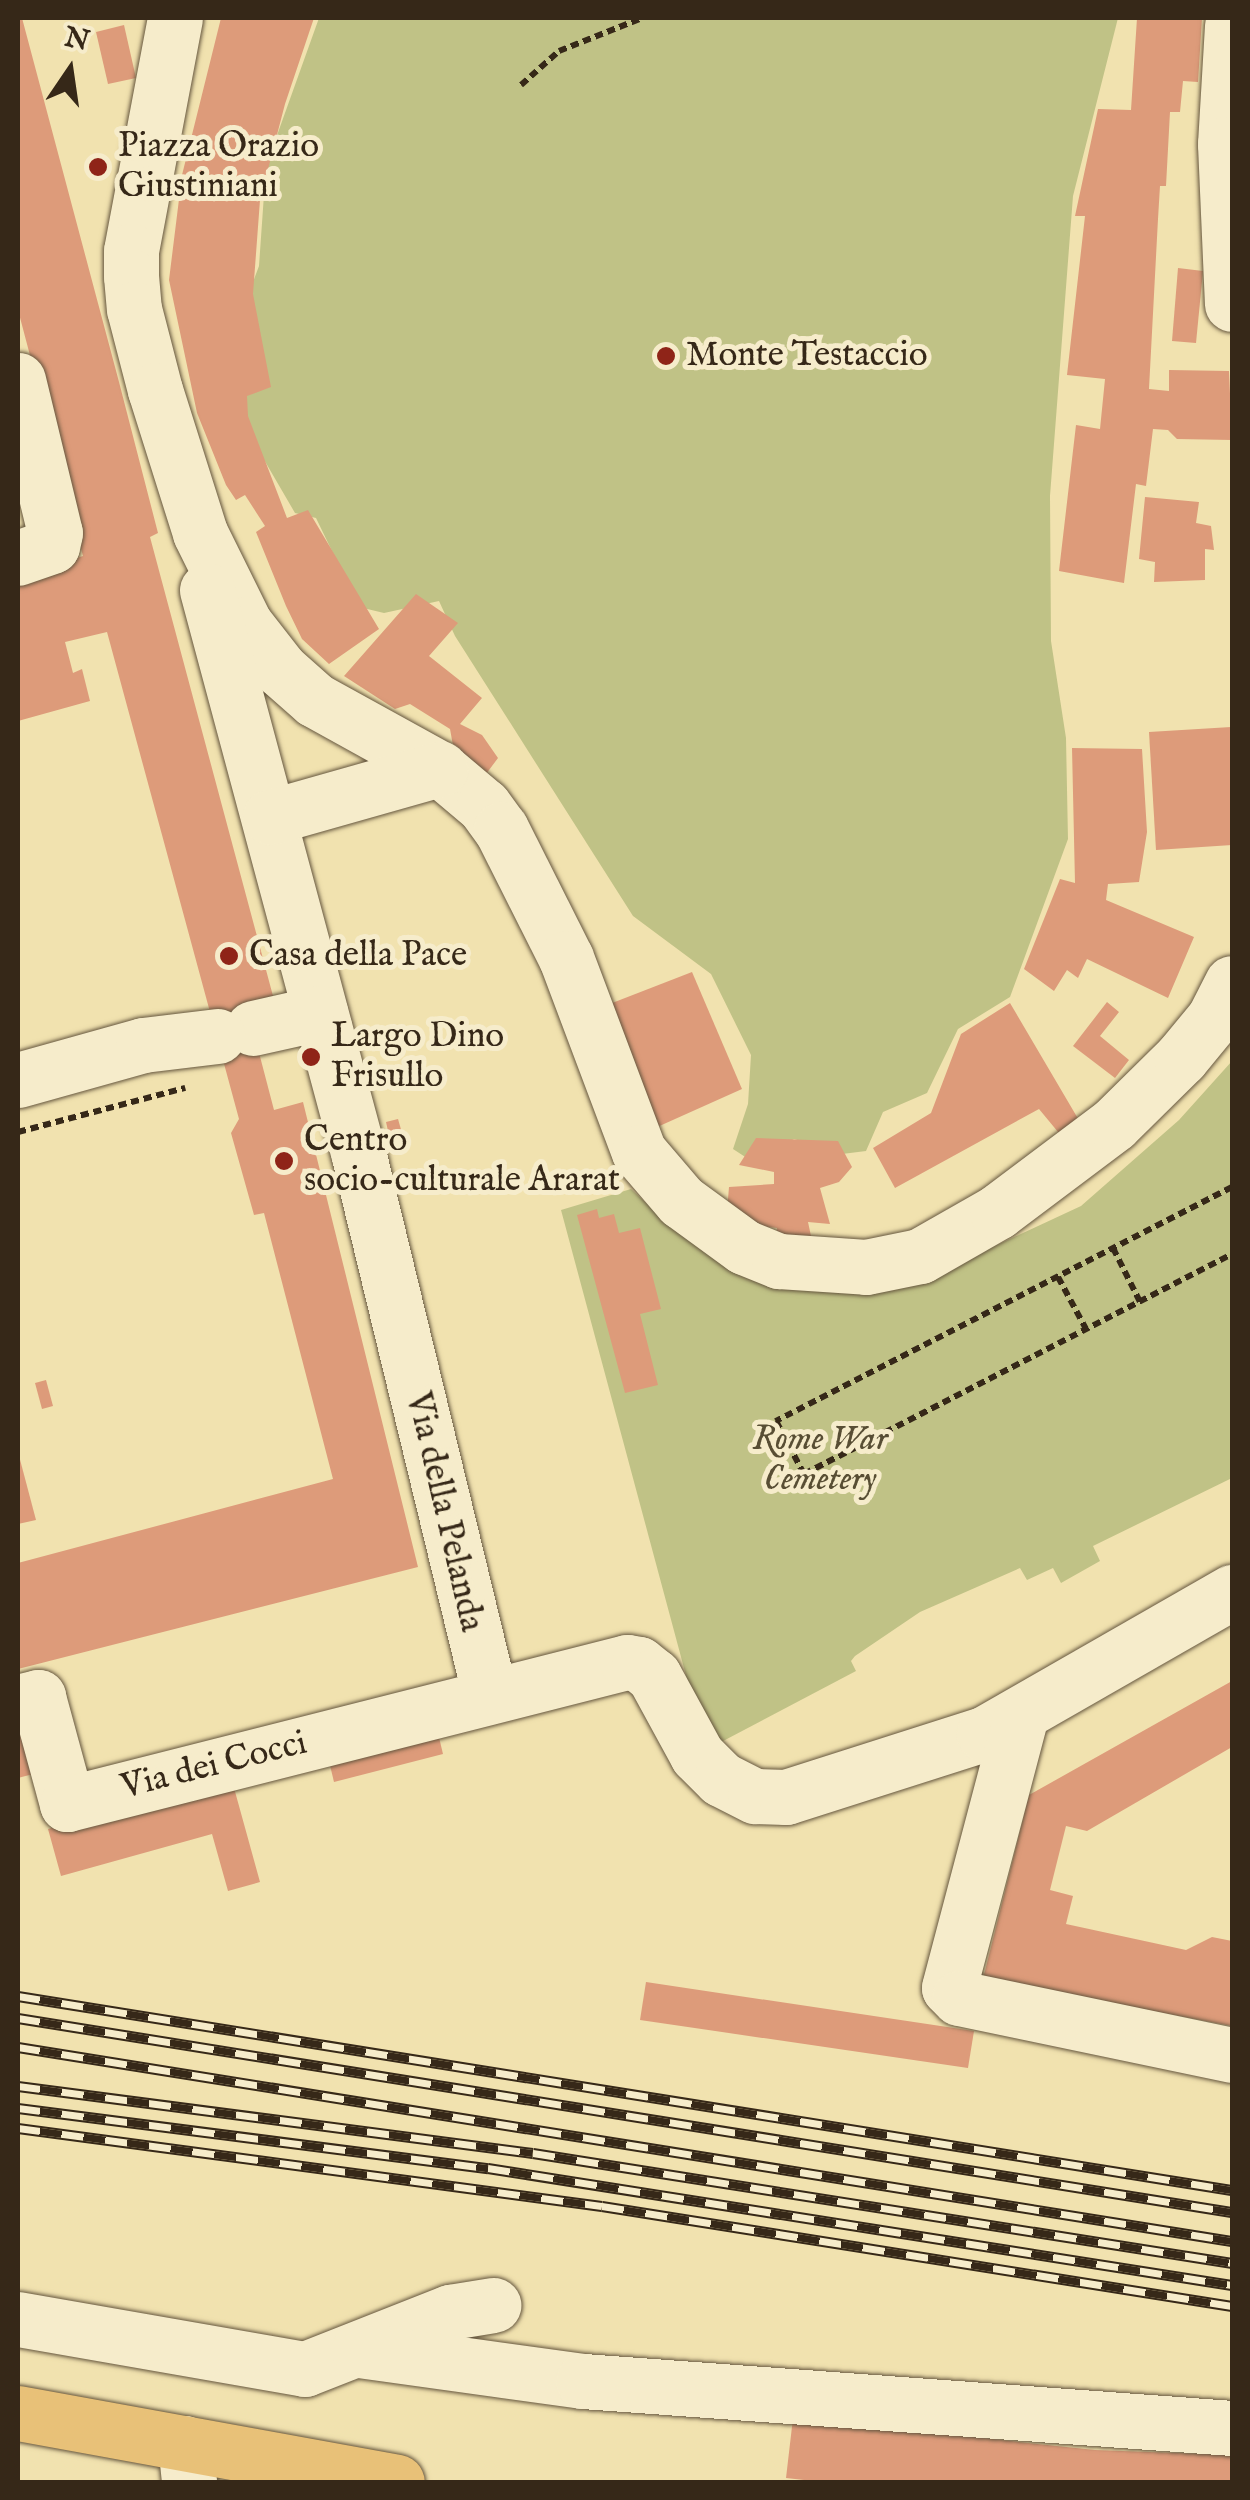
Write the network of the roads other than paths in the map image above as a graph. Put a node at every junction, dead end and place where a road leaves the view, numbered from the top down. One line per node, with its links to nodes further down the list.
1 (175, 18): 5 (street)
2 (1232, 26): 3 (street)
3 (1232, 304)
4 (18, 380): 6 (street)
5 (200, 533): 7 (street); 8 (street)
6 (18, 558)
7 (440, 769): 8 (street); 9 (street)
8 (270, 817): 10 (street)
9 (1232, 982)
10 (317, 1000): 11 (street); 13 (street, Via della Pelanda)
11 (18, 1080)
12 (1232, 1592): 15 (street)
13 (490, 1696): 14 (street, Via dei Cocci); 15 (street)
14 (18, 1702)
15 (1021, 1715): 16 (street)
16 (1232, 2054)
17 (493, 2304): 19 (street)
18 (18, 2319): 19 (street)
19 (358, 2350): 21 (street)
20 (18, 2414): 22 (main road)
21 (1232, 2428)
22 (187, 2463): 23 (main road)
23 (397, 2482)

